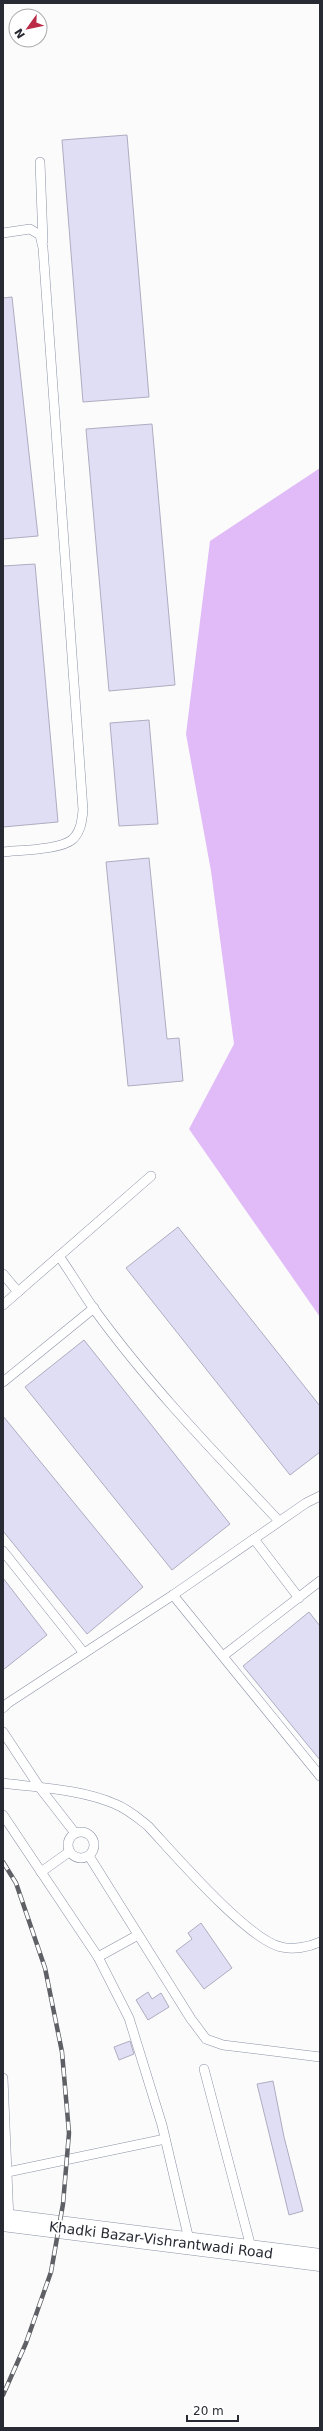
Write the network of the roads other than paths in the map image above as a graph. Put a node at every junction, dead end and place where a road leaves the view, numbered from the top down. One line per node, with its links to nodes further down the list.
1 (40, 162): 3 (lane)
2 (3, 233): 3 (lane)
3 (43, 248): 4 (lane)
4 (3, 852)
5 (150, 1176): 6 (lane)
6 (59, 1256): 8 (lane); 10 (lane)
7 (3, 1274): 8 (lane)
8 (18, 1292): 9 (lane)
9 (3, 1305)
10 (94, 1308): 11 (lane); 13 (lane)
11 (3, 1382)
12 (320, 1496): 13 (lane)
13 (279, 1522): 14 (lane)
14 (254, 1539): 17 (lane); 18 (lane)
15 (3, 1551): 19 (lane)
16 (320, 1582): 18 (lane)
17 (173, 1595): 19 (lane); 20 (lane)
18 (299, 1598): 20 (lane)
19 (84, 1653): 21 (lane)
20 (223, 1656): 23 (lane)
21 (3, 1708)
22 (3, 1732): 25 (lane)
23 (320, 1776)
24 (3, 1783): 25 (lane)
25 (40, 1788): 27 (lane); 32 (lane)
26 (3, 1815): 30 (lane)
27 (75, 1833): 28 (lane); 29 (lane)
28 (69, 1852): 29 (lane); 30 (lane)
29 (89, 1856): 31 (lane)
30 (41, 1872): 33 (lane)
31 (138, 1935): 33 (lane); 34 (lane)
32 (320, 1942)
33 (98, 1957): 37 (lane)
34 (320, 2057)
35 (204, 2070): 41 (lane)
36 (3, 2078): 38 (lane)
37 (165, 2139): 38 (lane); 40 (lane)
38 (5, 2173): 39 (lane)
39 (6, 2221): 40 (street, Khadki Bazar-Vishrantwadi Road)
40 (190, 2244): 41 (street, Khadki Bazar-Vishrantwadi Road)
41 (252, 2251): 42 (street, Khadki Bazar-Vishrantwadi Road)
42 (320, 2260)

